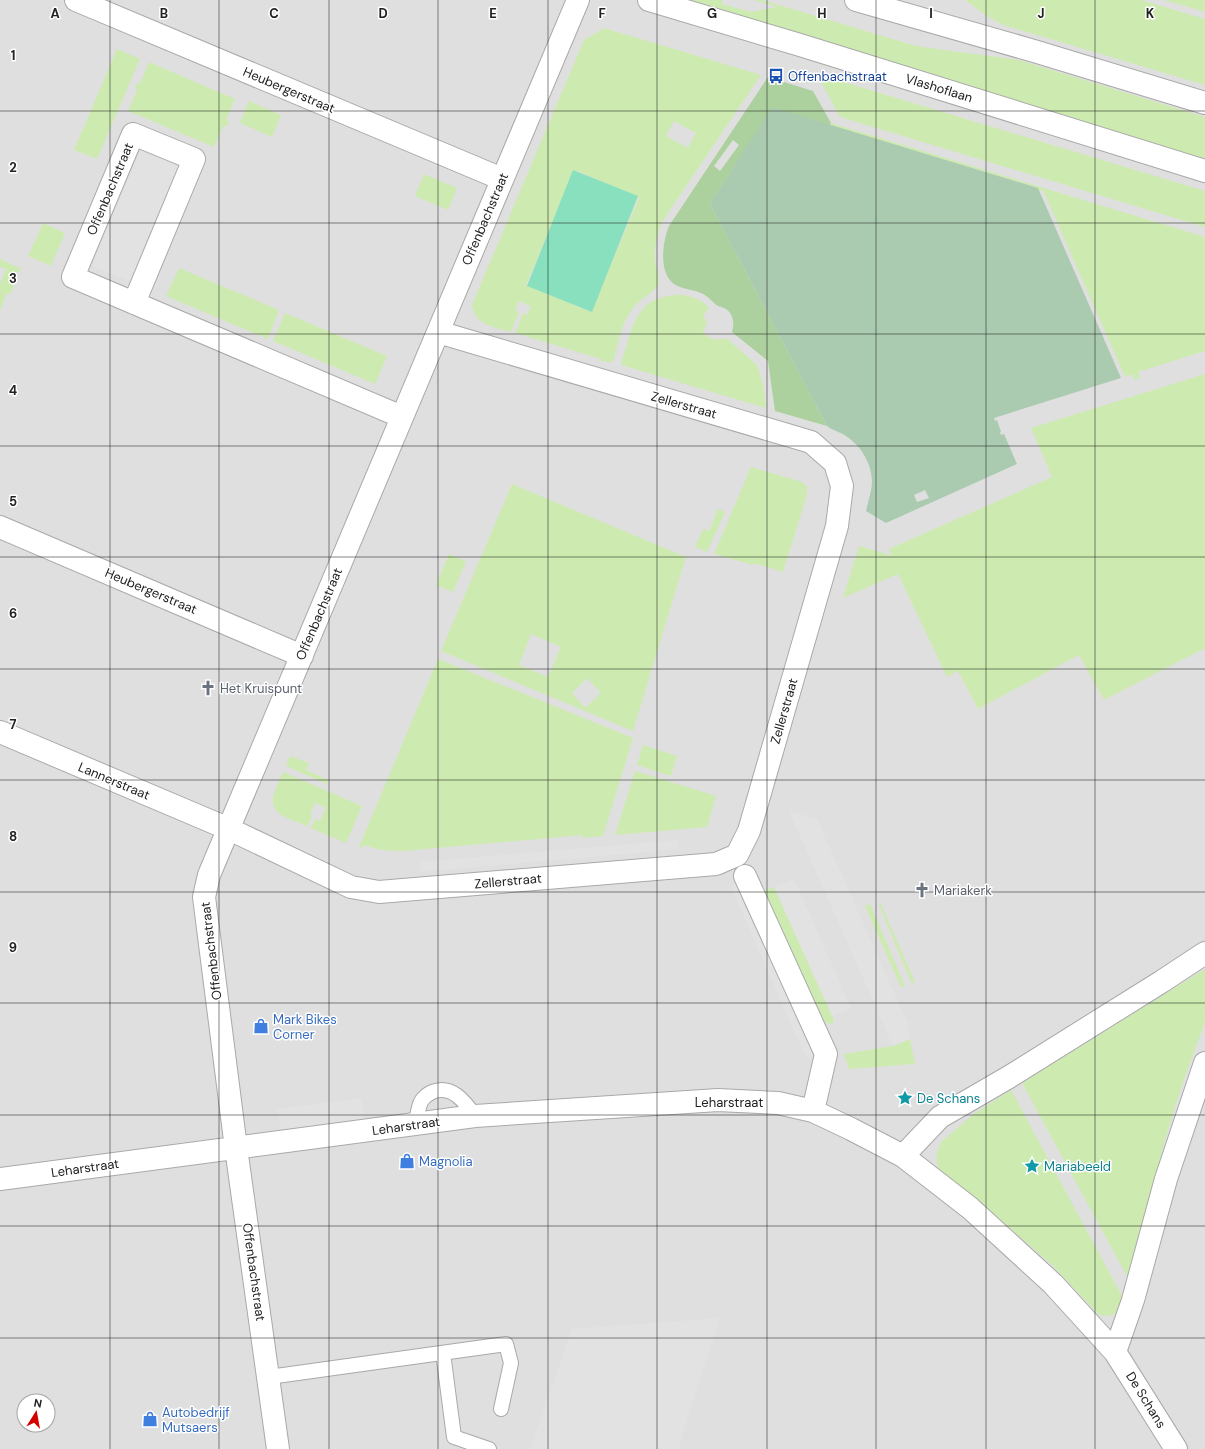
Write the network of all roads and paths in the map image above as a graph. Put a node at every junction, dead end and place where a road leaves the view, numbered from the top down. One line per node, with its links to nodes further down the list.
1 (76, 0): 7 (street, Heubergerstraat)
2 (578, 0): 7 (street, Offenbachstraat)
3 (649, 0): 6 (street, Vlashoflaan)
4 (856, 0): 5 (street)
5 (1205, 103)
6 (1205, 171)
7 (502, 179): 9 (street, Offenbachstraat)
8 (134, 303): 8 (street, Offenbachstraat); 10 (street, Offenbachstraat)
9 (438, 332): 10 (street, Offenbachstraat); 14 (street, Zellerstraat)
10 (402, 417): 12 (street, Offenbachstraat)
11 (0, 527): 12 (street, Heubergerstraat)
12 (302, 656): 14 (street, Offenbachstraat)
13 (0, 732): 14 (street, Lannerstraat)
14 (229, 829): 21 (street, Offenbachstraat)
15 (745, 876): 18 (street)
16 (1205, 953): 22 (street)
17 (1205, 1063): 24 (street)
18 (814, 1111): 19 (street, Leharstraat); 22 (street, De Schans)
19 (475, 1116): 20 (street, Leharstraat); 20 (lane)
20 (416, 1124): 21 (street, Leharstraat)
21 (236, 1148): 23 (street, Leharstraat); 26 (street, Offenbachstraat)
22 (903, 1156): 24 (street, De Schans)
23 (0, 1179)
24 (1115, 1352): 30 (street, De Schans)
25 (443, 1353): 26 (lane); 27 (lane); 29 (lane)
26 (269, 1377): 28 (street, Offenbachstraat)
27 (500, 1409)
28 (278, 1449)
29 (489, 1449)
30 (1176, 1449)

